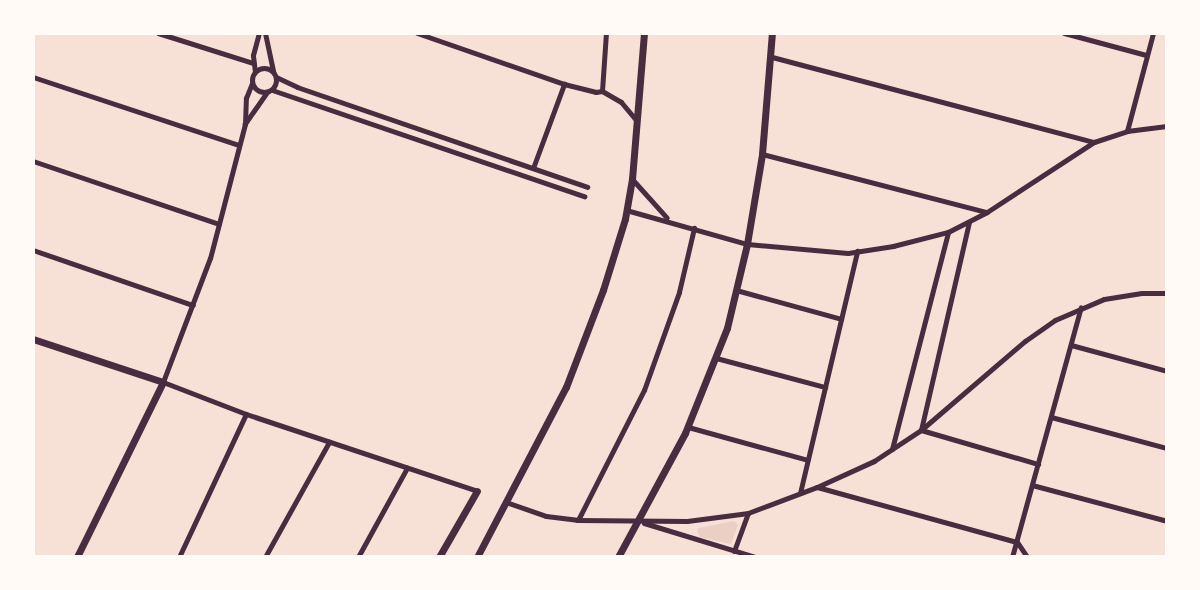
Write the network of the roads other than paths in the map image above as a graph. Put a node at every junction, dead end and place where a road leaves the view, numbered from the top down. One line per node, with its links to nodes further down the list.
1 (158, 33): 12 (street)
2 (259, 33): 12 (street)
3 (265, 33): 14 (street)
4 (417, 33): 17 (street)
5 (606, 33): 19 (street)
6 (644, 33): 21 (street)
7 (772, 33): 11 (street)
8 (1064, 33): 10 (street)
9 (1153, 33): 10 (street)
10 (1146, 55): 23 (street)
11 (772, 57): 24 (street); 26 (street)
12 (253, 64): 13 (street)
13 (255, 72): 14 (street); 16 (street)
14 (275, 74): 18 (street); 28 (street)
15 (33, 77): 25 (street)
16 (252, 82): 18 (street); 20 (street)
17 (564, 84): 19 (street); 28 (street)
18 (269, 91): 20 (street); 31 (street)
19 (602, 91): 21 (street)
20 (245, 124): 25 (street)
21 (638, 124): 29 (street)
22 (1167, 126): 23 (street)
23 (1127, 131): 24 (street)
24 (1094, 142): 33 (street)
25 (239, 145): 36 (street)
26 (762, 155): 33 (street); 39 (street)
27 (33, 161): 36 (street)
28 (533, 168): 30 (street)
29 (632, 179): 32 (street); 34 (street)
30 (587, 187)
31 (584, 196)
32 (626, 210): 34 (street); 67 (street)
33 (987, 212): 35 (street)
34 (670, 221): 37 (street)
35 (969, 222): 38 (street); 56 (street)
36 (219, 224): 44 (street)
37 (694, 228): 39 (street); 69 (street)
38 (948, 232): 41 (street); 59 (street)
39 (747, 244): 41 (street); 42 (street)
40 (33, 250): 44 (street)
41 (857, 251): 46 (street)
42 (736, 290): 46 (street); 49 (street)
43 (1167, 293): 45 (street)
44 (193, 305): 51 (street)
45 (1081, 307): 48 (street); 56 (street)
46 (841, 319): 52 (street)
47 (33, 339): 51 (street)
48 (1071, 345): 50 (street); 54 (street)
49 (716, 358): 52 (street); 55 (street)
50 (1167, 371)
51 (163, 382): 53 (street); 74 (street)
52 (825, 387): 60 (street)
53 (246, 414): 57 (street); 75 (street)
54 (1051, 417): 58 (street); 61 (street)
55 (688, 427): 60 (street); 70 (street)
56 (921, 430): 59 (street); 61 (street)
57 (329, 442): 62 (street); 76 (street)
58 (1167, 448)
59 (891, 449): 64 (street)
60 (807, 460): 66 (street)
61 (1038, 464): 63 (street)
62 (407, 468): 65 (street); 77 (street)
63 (1032, 485): 71 (street); 72 (street)
64 (817, 488): 66 (street); 72 (street)
65 (477, 491): 78 (street)
66 (800, 494): 68 (street)
67 (506, 502): 69 (street); 79 (street)
68 (748, 513): 70 (street); 73 (street)
69 (578, 520): 70 (street)
70 (638, 521): 73 (street); 80 (street)
71 (1167, 522)
72 (1017, 542): 82 (street); 83 (street)
73 (734, 551): 81 (street)
74 (77, 557)
75 (178, 557)
76 (265, 557)
77 (358, 557)
78 (439, 557)
79 (477, 557)
80 (618, 557)
81 (755, 557)
82 (1013, 557)
83 (1027, 557)

